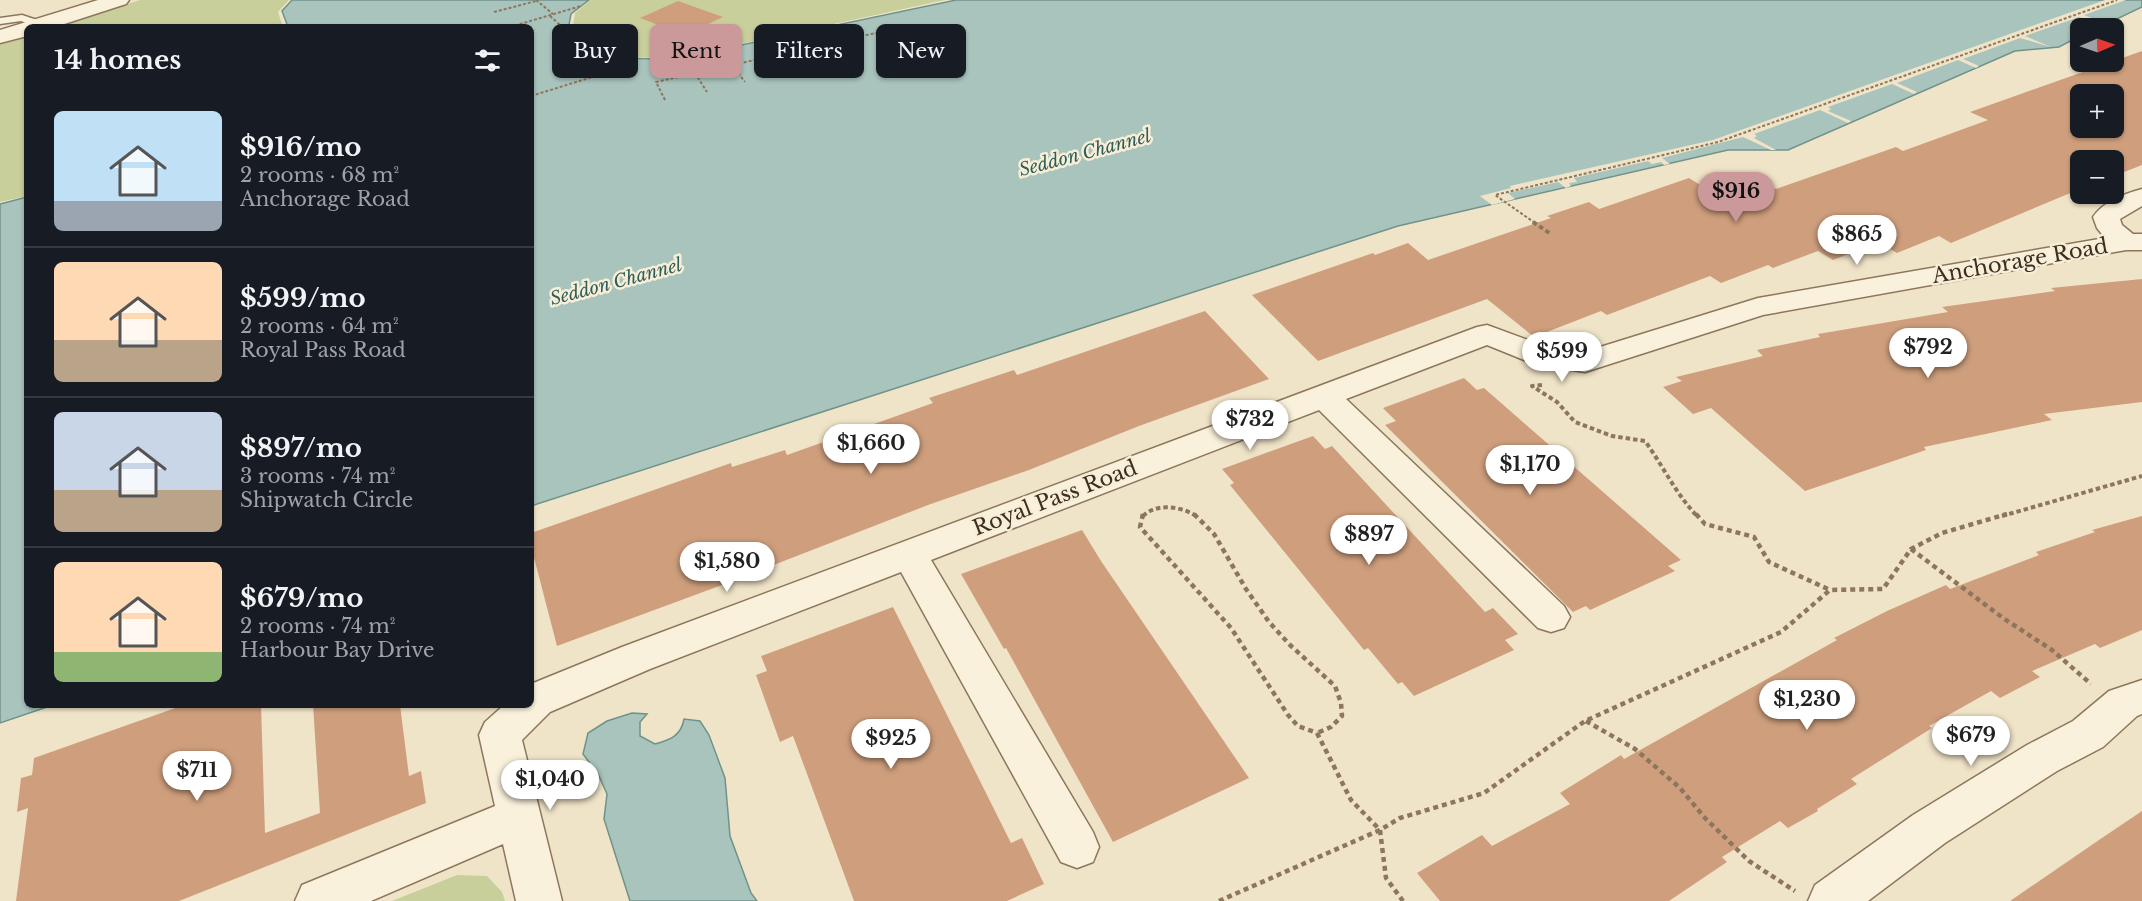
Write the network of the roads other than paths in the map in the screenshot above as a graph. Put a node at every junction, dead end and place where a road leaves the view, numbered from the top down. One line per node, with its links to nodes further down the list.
1 (119, 0): 4 (street)
2 (0, 21): 3 (lane)
3 (30, 24)
4 (43, 24)
5 (24, 30): 6 (street)
6 (0, 37)
7 (2142, 197): 8 (street)
8 (2134, 242): 9 (street, Anchorage Road)
9 (1585, 362): 10 (street, Royal Pass Road)
10 (1323, 396): 11 (street, Royal Pass Road); 12 (street)
11 (908, 553): 13 (street, Royal Pass Road); 17 (street)
12 (1551, 617)
13 (534, 702)
14 (2136, 706): 18 (street)
15 (528, 708): 16 (street, Royal Pass Road)
16 (520, 816): 19 (street); 20 (street)
17 (1077, 847)
18 (1816, 898)
19 (318, 901)
20 (539, 901)

